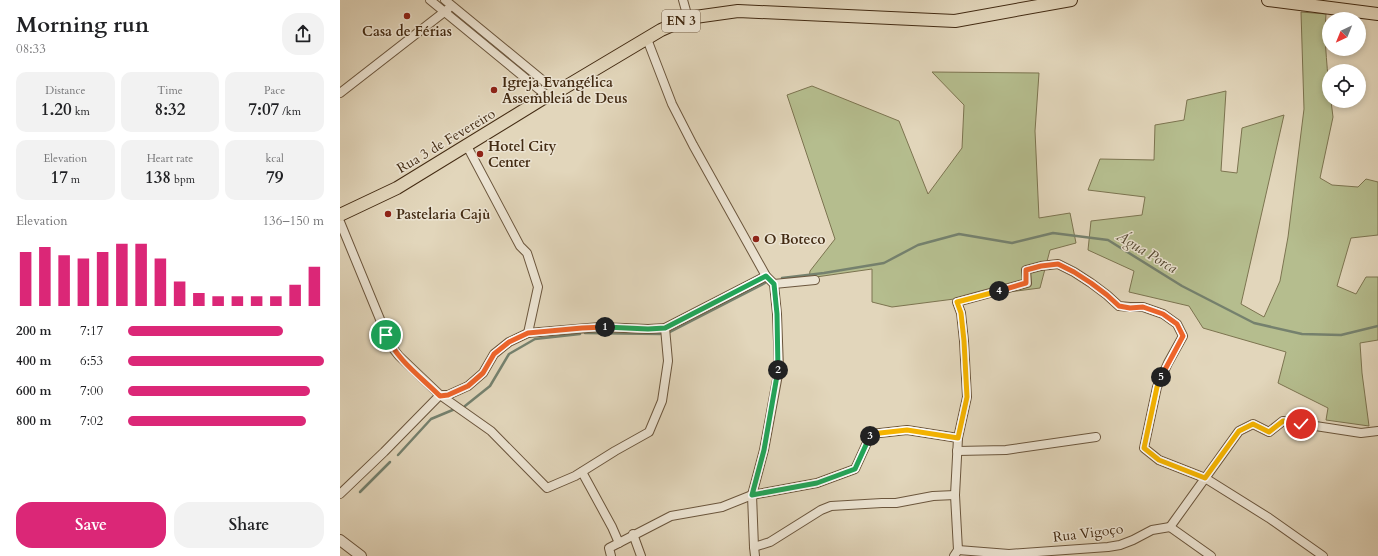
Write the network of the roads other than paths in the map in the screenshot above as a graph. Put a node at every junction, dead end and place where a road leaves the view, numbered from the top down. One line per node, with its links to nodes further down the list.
1 (430, 0): 7 (street)
2 (445, 0): 6 (street)
3 (683, 0): 9 (street)
4 (1071, 0): 9 (main road, Rua 3 de Fevereiro / EN 3)
5 (1268, 0): 8 (main road)
6 (452, 6): 7 (street); 12 (street)
7 (444, 12): 11 (street); 12 (street)
8 (1378, 14)
9 (688, 18): 10 (main road, Rua 3 de Fevereiro / EN 3)
10 (647, 38): 12 (main road, Rua 3 de Fevereiro / EN 3); 16 (street)
11 (340, 93)
12 (552, 94): 13 (main road, Rua 3 de Fevereiro / EN 3)
13 (467, 146): 14 (main road, Rua 3 de Fevereiro / EN 3); 20 (street)
14 (340, 215)
15 (340, 222): 21 (street)
16 (766, 276): 18 (street); 19 (street)
17 (815, 280): 18 (street)
18 (774, 284): 30 (street)
19 (665, 328): 20 (street); 26 (street)
20 (528, 333): 21 (street)
21 (440, 396): 26 (street); 28 (street)
22 (1378, 431): 27 (street)
23 (1096, 437): 25 (street)
24 (958, 438): 25 (street); 27 (street); 30 (street)
25 (958, 451): 29 (street)
26 (582, 472): 34 (street)
27 (1205, 478): 31 (street); 43 (street)
28 (340, 494)
29 (955, 494): 35 (street); 36 (street)
30 (752, 495): 32 (street); 35 (street)
31 (1170, 526): 37 (street, Rua Vigoço); 42 (street)
32 (634, 534): 34 (street); 40 (street)
33 (340, 540): 38 (street)
34 (619, 542): 39 (street)
35 (754, 547): 41 (street)
36 (956, 553): 37 (street, Rua Vigoço)
37 (1009, 555)
38 (361, 556)
39 (611, 556)
40 (641, 556)
41 (755, 556)
42 (1211, 556)
43 (1323, 556)

